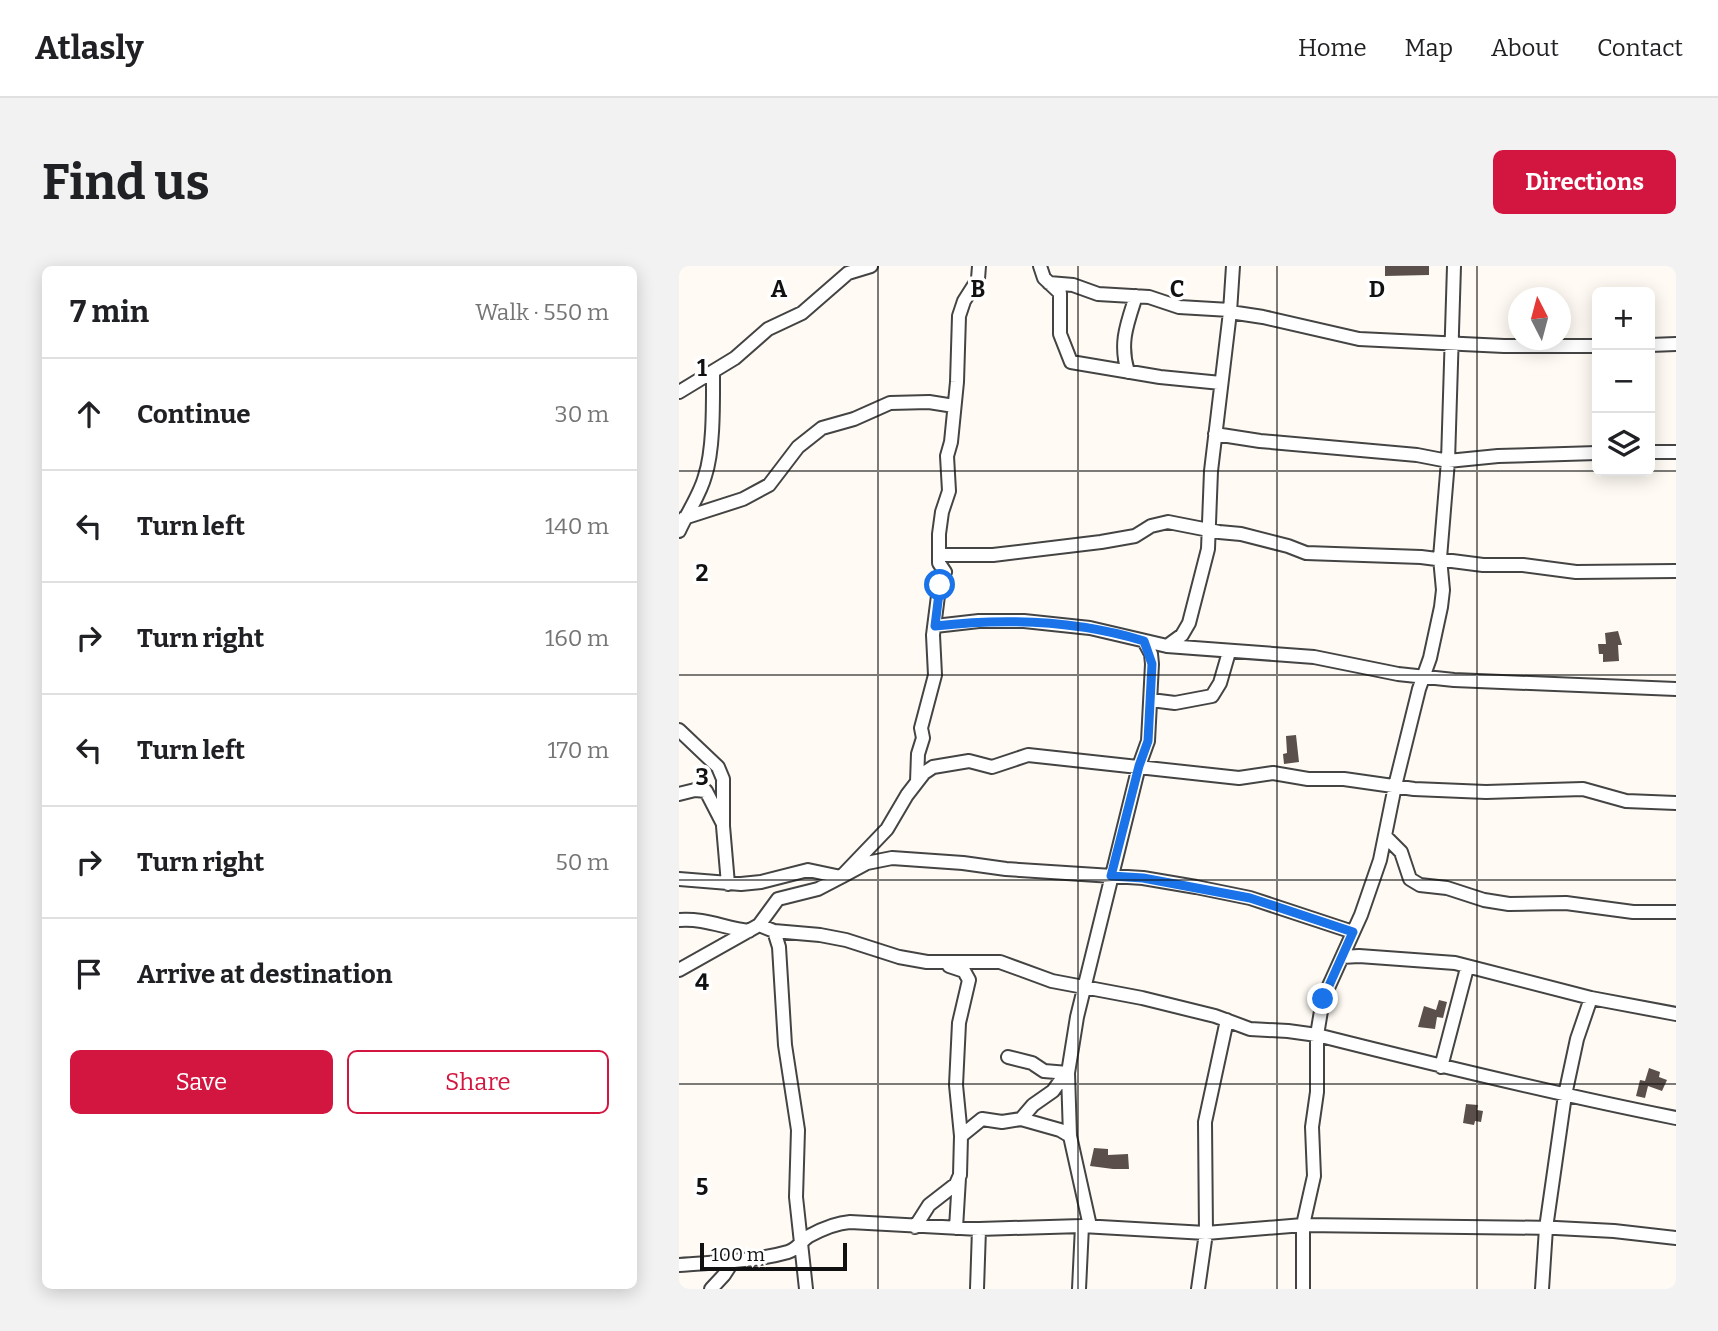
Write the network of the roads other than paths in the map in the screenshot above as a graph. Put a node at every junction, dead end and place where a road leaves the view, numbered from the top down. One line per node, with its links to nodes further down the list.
1 (871, 266): 13 (street)
2 (979, 266): 17 (street)
3 (1040, 266): 6 (street)
4 (1233, 266): 8 (street)
5 (1454, 266): 9 (street)
6 (1048, 283): 7 (street); 14 (street)
7 (1136, 296): 8 (street); 14 (street)
8 (1230, 311): 9 (street); 15 (street)
9 (1452, 343): 11 (street); 22 (street)
10 (1676, 344): 12 (street)
11 (1592, 345)
12 (1655, 345)
13 (713, 372): 16 (street); 23 (street)
14 (1128, 372): 15 (street)
15 (1221, 383): 18 (street)
16 (679, 392)
17 (954, 406): 23 (street); 25 (street)
18 (1215, 433): 22 (street); 24 (street)
19 (1655, 452): 20 (street)
20 (1676, 452)
21 (1592, 453): 22 (street)
22 (1448, 461): 26 (street)
23 (682, 525)
24 (1209, 529): 25 (street); 26 (street); 30 (street)
25 (940, 555): 28 (street)
26 (1440, 558): 27 (street); 32 (street)
27 (1676, 571)
28 (935, 626): 29 (street); 37 (street)
29 (1144, 641): 30 (street); 34 (street)
30 (1167, 646): 31 (street)
31 (1229, 652): 32 (street); 34 (street)
32 (1424, 676): 33 (street); 38 (street)
33 (1676, 689)
34 (1151, 700): 36 (street)
35 (679, 730): 41 (street)
36 (1139, 766): 37 (street); 38 (street); 43 (street)
37 (917, 782): 44 (street)
38 (1395, 786): 40 (street); 42 (street)
39 (679, 794): 41 (street)
40 (1676, 803)
41 (723, 826): 46 (street)
42 (1386, 837): 47 (street); 51 (street)
43 (1111, 876): 44 (street); 51 (street); 56 (street)
44 (841, 877): 46 (street); 49 (street)
45 (679, 879): 46 (street)
46 (728, 884)
47 (1676, 912)
48 (681, 924): 49 (street)
49 (754, 928): 50 (street); 55 (street)
50 (774, 932): 53 (street); 78 (street)
51 (1353, 932): 52 (street)
52 (1342, 957): 54 (street); 60 (street)
53 (927, 962): 56 (street); 67 (street)
54 (1468, 968): 57 (street); 62 (street)
55 (679, 970)
56 (1086, 988): 59 (street); 63 (street)
57 (1591, 998): 58 (street); 64 (street)
58 (1676, 1014)
59 (1227, 1020): 60 (street); 76 (street)
60 (1317, 1035): 62 (street); 70 (street)
61 (1008, 1057): 63 (street)
62 (1441, 1067): 64 (street)
63 (1067, 1073): 66 (street); 68 (street)
64 (1565, 1094): 65 (street); 74 (street)
65 (1676, 1118)
66 (1021, 1119): 67 (street); 68 (street)
67 (961, 1136): 69 (street)
68 (1070, 1136): 71 (street)
69 (959, 1178): 72 (street); 73 (street)
70 (1303, 1225): 74 (street); 76 (street); 86 (street)
71 (1086, 1226): 75 (street); 76 (street); 84 (street)
72 (915, 1227): 73 (street); 78 (street)
73 (956, 1228): 75 (street)
74 (1546, 1228): 77 (street); 87 (street)
75 (979, 1229): 83 (street)
76 (1206, 1233): 85 (street)
77 (1676, 1238)
78 (800, 1246): 79 (street); 82 (street)
79 (733, 1261): 80 (street); 81 (street)
80 (679, 1265)
81 (711, 1289)
82 (806, 1289)
83 (977, 1289)
84 (1079, 1289)
85 (1198, 1289)
86 (1303, 1289)
87 (1542, 1289)

